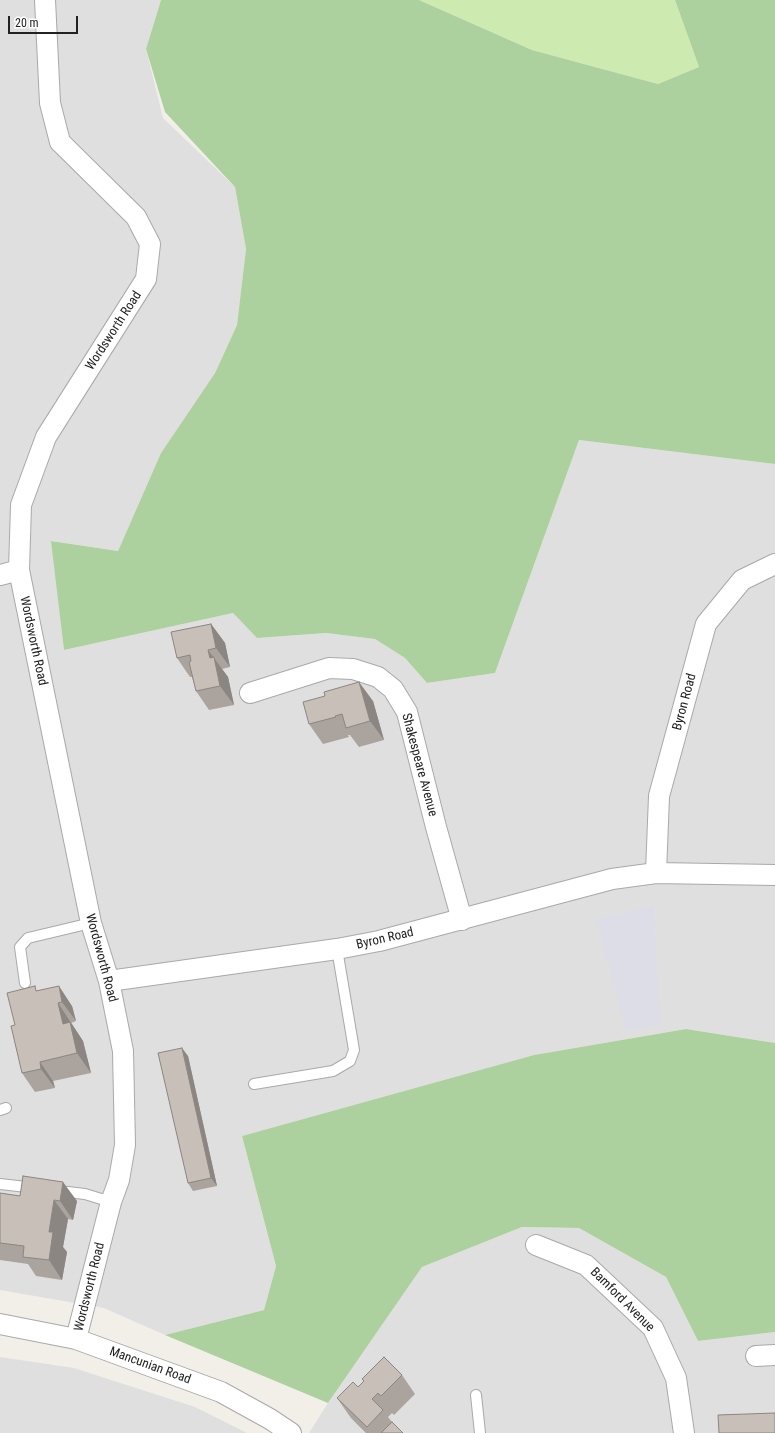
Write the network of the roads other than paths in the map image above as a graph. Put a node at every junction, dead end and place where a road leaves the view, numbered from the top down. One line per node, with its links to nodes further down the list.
1 (45, 0): 3 (street, Wordsworth Road)
2 (775, 564): 5 (street, Byron Road)
3 (9, 572): 8 (street, Wordsworth Road)
4 (250, 693): 7 (street, Shakespeare Avenue)
5 (656, 872): 6 (street, Byron Road); 7 (street, Byron Road)
6 (775, 875)
7 (462, 920): 9 (street, Byron Road)
8 (91, 923): 10 (street, Wordsworth Road); 11 (lane)
9 (337, 949): 10 (street, Byron Road); 12 (lane)
10 (109, 981): 14 (street, Wordsworth Road)
11 (26, 984)
12 (254, 1084)
13 (0, 1184): 14 (lane)
14 (111, 1202): 17 (street, Wordsworth Road)
15 (536, 1245): 21 (street, Bamford Avenue)
16 (0, 1324): 17 (street, Mancunian Road)
17 (76, 1339): 19 (street, Mancunian Road)
18 (476, 1395): 20 (lane)
19 (291, 1433)
20 (480, 1433)
21 (684, 1433)

